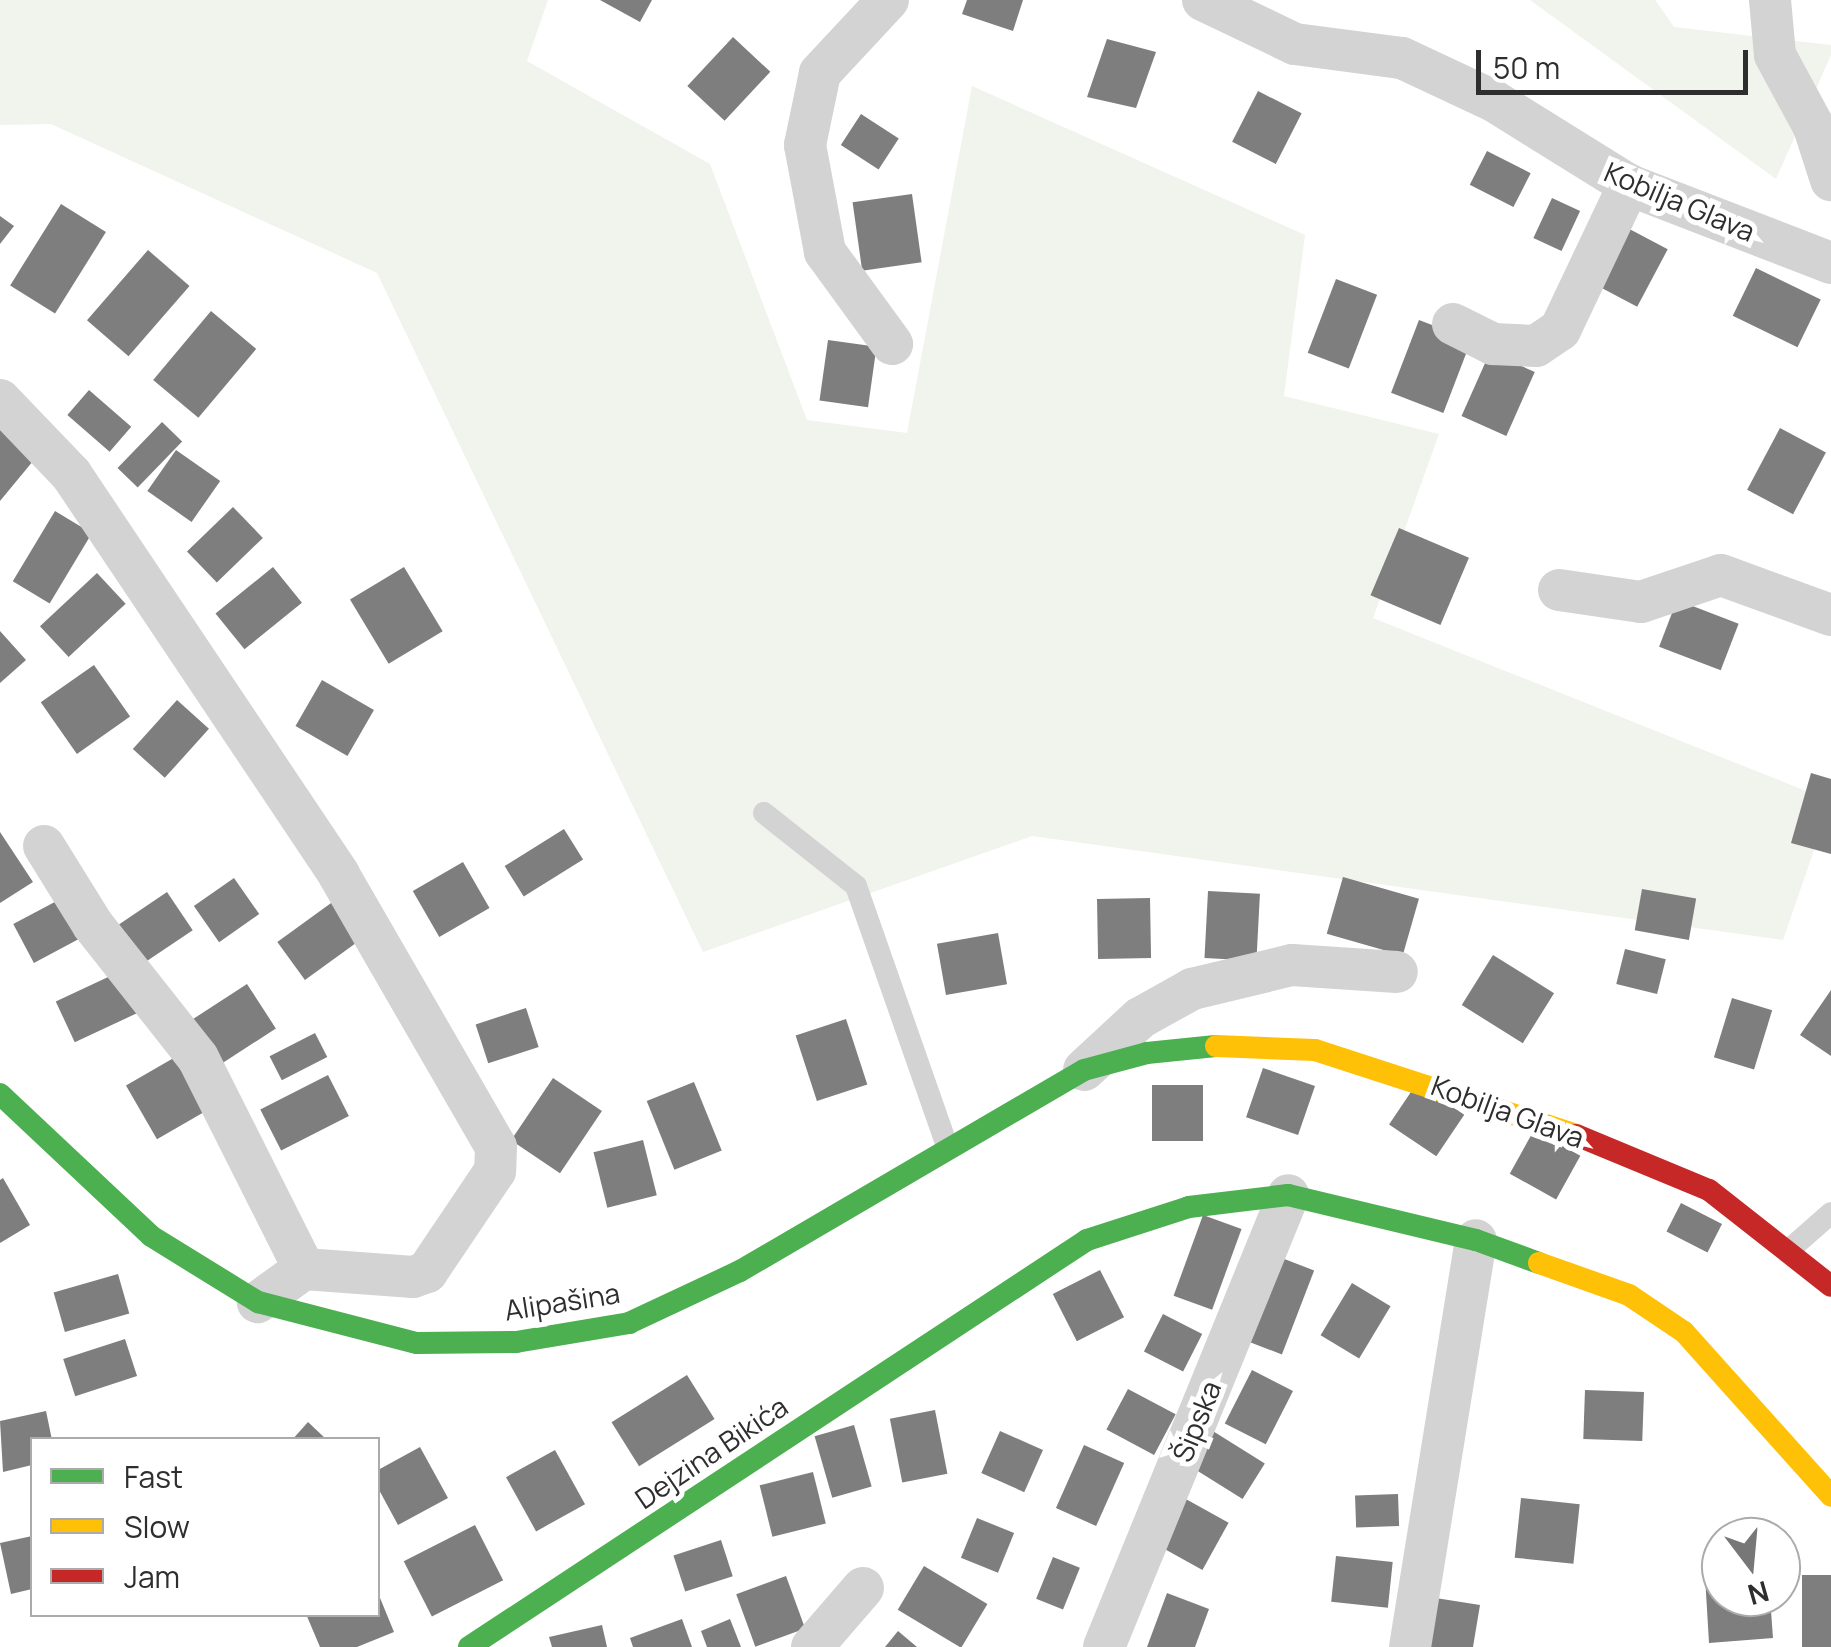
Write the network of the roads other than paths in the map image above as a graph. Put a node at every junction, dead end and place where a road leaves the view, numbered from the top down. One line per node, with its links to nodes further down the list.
1 (888, 0): 8 (street)
2 (1203, 0): 5 (street, Kobilja Glava)
3 (1770, 0): 4 (street)
4 (1831, 180)
5 (1630, 185): 6 (street, Kobilja Glava); 7 (street)
6 (1831, 263)
7 (1453, 324)
8 (892, 344)
9 (0, 400): 23 (street)
10 (1559, 590): 11 (street)
11 (1831, 614)
12 (764, 814): 18 (lane)
13 (44, 846): 23 (street)
14 (1396, 972): 16 (street)
15 (1148, 1053): 16 (main road, Alipašina); 22 (main road, Kobilja Glava)
16 (1084, 1070): 18 (main road, Alipašina)
17 (0, 1094): 25 (main road, Alipašina)
18 (948, 1148): 25 (main road, Alipašina)
19 (1288, 1195): 21 (main road); 28 (main road, Dejzina Bikića); 30 (street, Šipska)
20 (1831, 1213): 22 (lane)
21 (1476, 1240): 26 (main road); 31 (street)
22 (1789, 1250): 24 (main road, Kobilja Glava)
23 (304, 1269): 25 (street)
24 (1831, 1286)
25 (258, 1302)
26 (1831, 1496)
27 (862, 1588): 29 (street)
28 (469, 1647)
29 (812, 1647)
30 (1104, 1647)
31 (1410, 1647)

